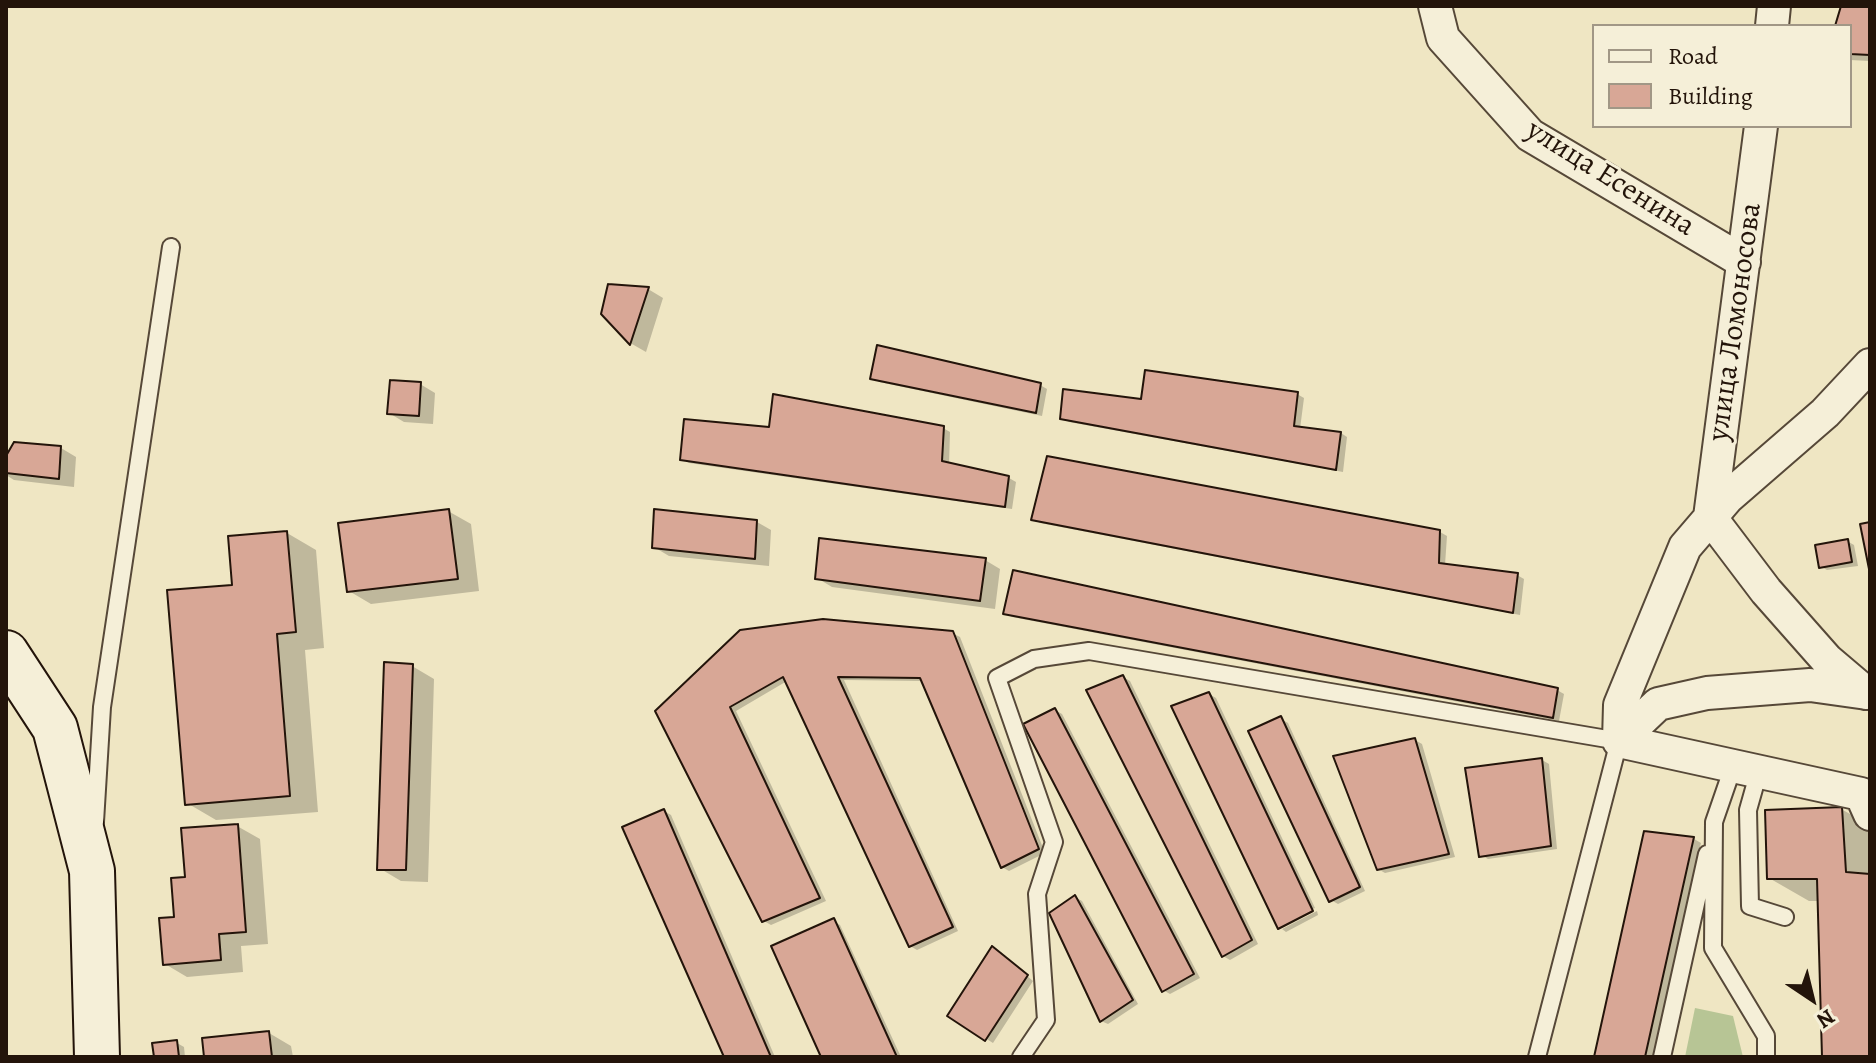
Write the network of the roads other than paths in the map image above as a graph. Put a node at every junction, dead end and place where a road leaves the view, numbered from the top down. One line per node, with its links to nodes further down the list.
1 (1435, 6): 4 (street, улица Есенина)
2 (1761, 128): 4 (street, улица Ломоносова)
3 (171, 247): 13 (lane)
4 (1744, 262): 6 (street, улица Ломоносова)
5 (1870, 365): 6 (street)
6 (1710, 517): 8 (street); 9 (street)
7 (6, 653): 13 (street)
8 (1868, 693): 9 (street)
9 (1619, 741): 10 (street); 16 (lane); 17 (lane)
10 (1746, 768): 11 (street); 12 (lane); 14 (lane)
11 (1867, 795)
12 (1714, 822): 18 (lane); 19 (lane)
13 (92, 871): 15 (street)
14 (1785, 917)
15 (97, 1057)
16 (1021, 1057)
17 (1537, 1057)
18 (1662, 1057)
19 (1766, 1057)

